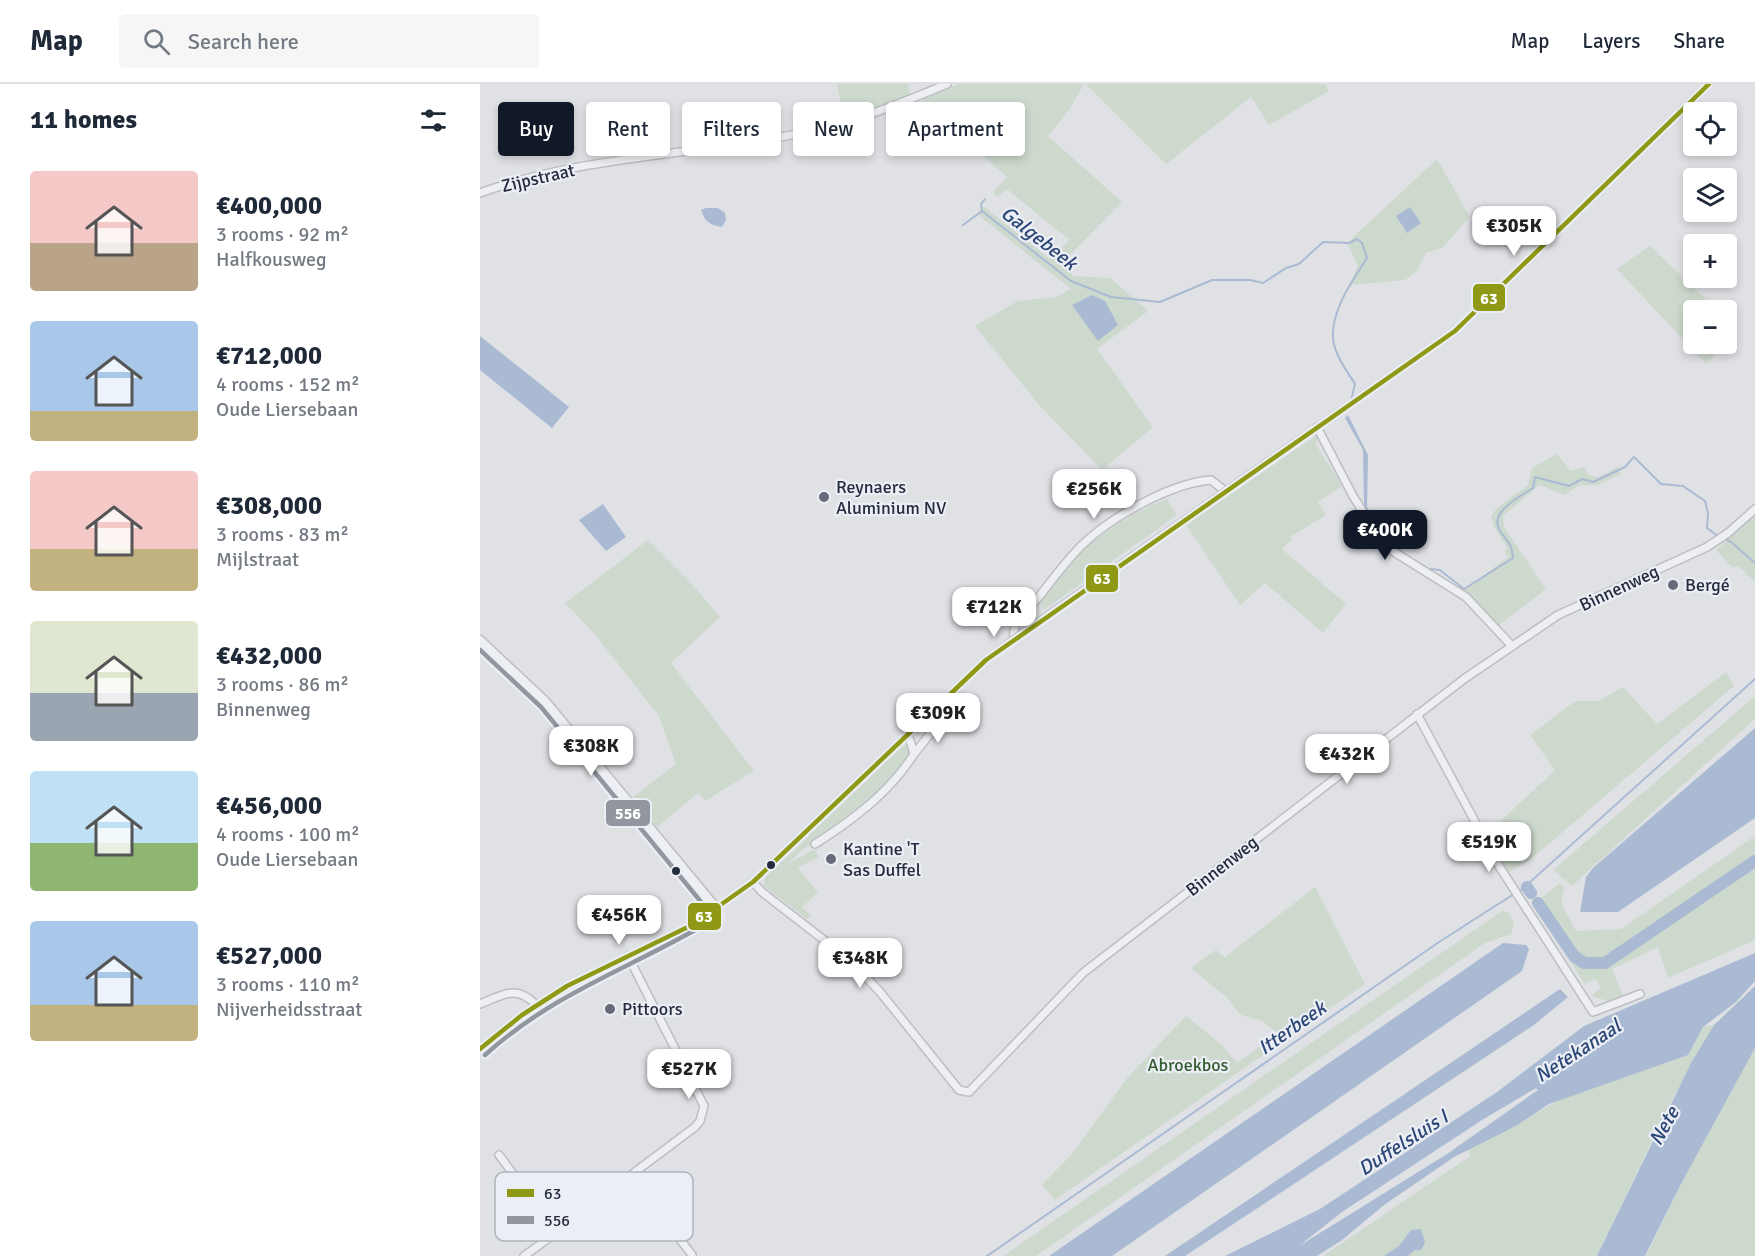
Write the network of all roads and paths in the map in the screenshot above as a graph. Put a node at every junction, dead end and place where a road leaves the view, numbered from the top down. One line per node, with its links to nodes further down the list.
1 (946, 84): 3 (street, Zijpstraat)
2 (1709, 84): 4 (main road)
3 (480, 193)
4 (1317, 427): 5 (main road); 9 (street)
5 (1225, 491): 7 (main road); 7 (street)
6 (1755, 508): 9 (street, Binnenweg)
7 (1014, 639): 12 (main road)
8 (480, 640): 16 (street)
9 (1512, 646): 10 (street, Binnenweg)
10 (1417, 714): 15 (street, Binnenweg); 18 (street)
11 (942, 719): 13 (street)
12 (908, 734): 13 (street); 15 (main road)
13 (914, 754): 14 (street)
14 (816, 844)
15 (753, 882): 16 (main road)
16 (717, 909): 17 (main road)
17 (628, 956): 20 (main road); 24 (street)
18 (1640, 994)
19 (480, 1004): 20 (street)
20 (536, 1005): 21 (main road)
21 (480, 1049)
22 (499, 1155): 23 (street)
23 (512, 1172)
24 (635, 1172)
25 (545, 1241): 28 (street)
26 (681, 1241): 27 (street)
27 (692, 1255)
28 (524, 1256)

